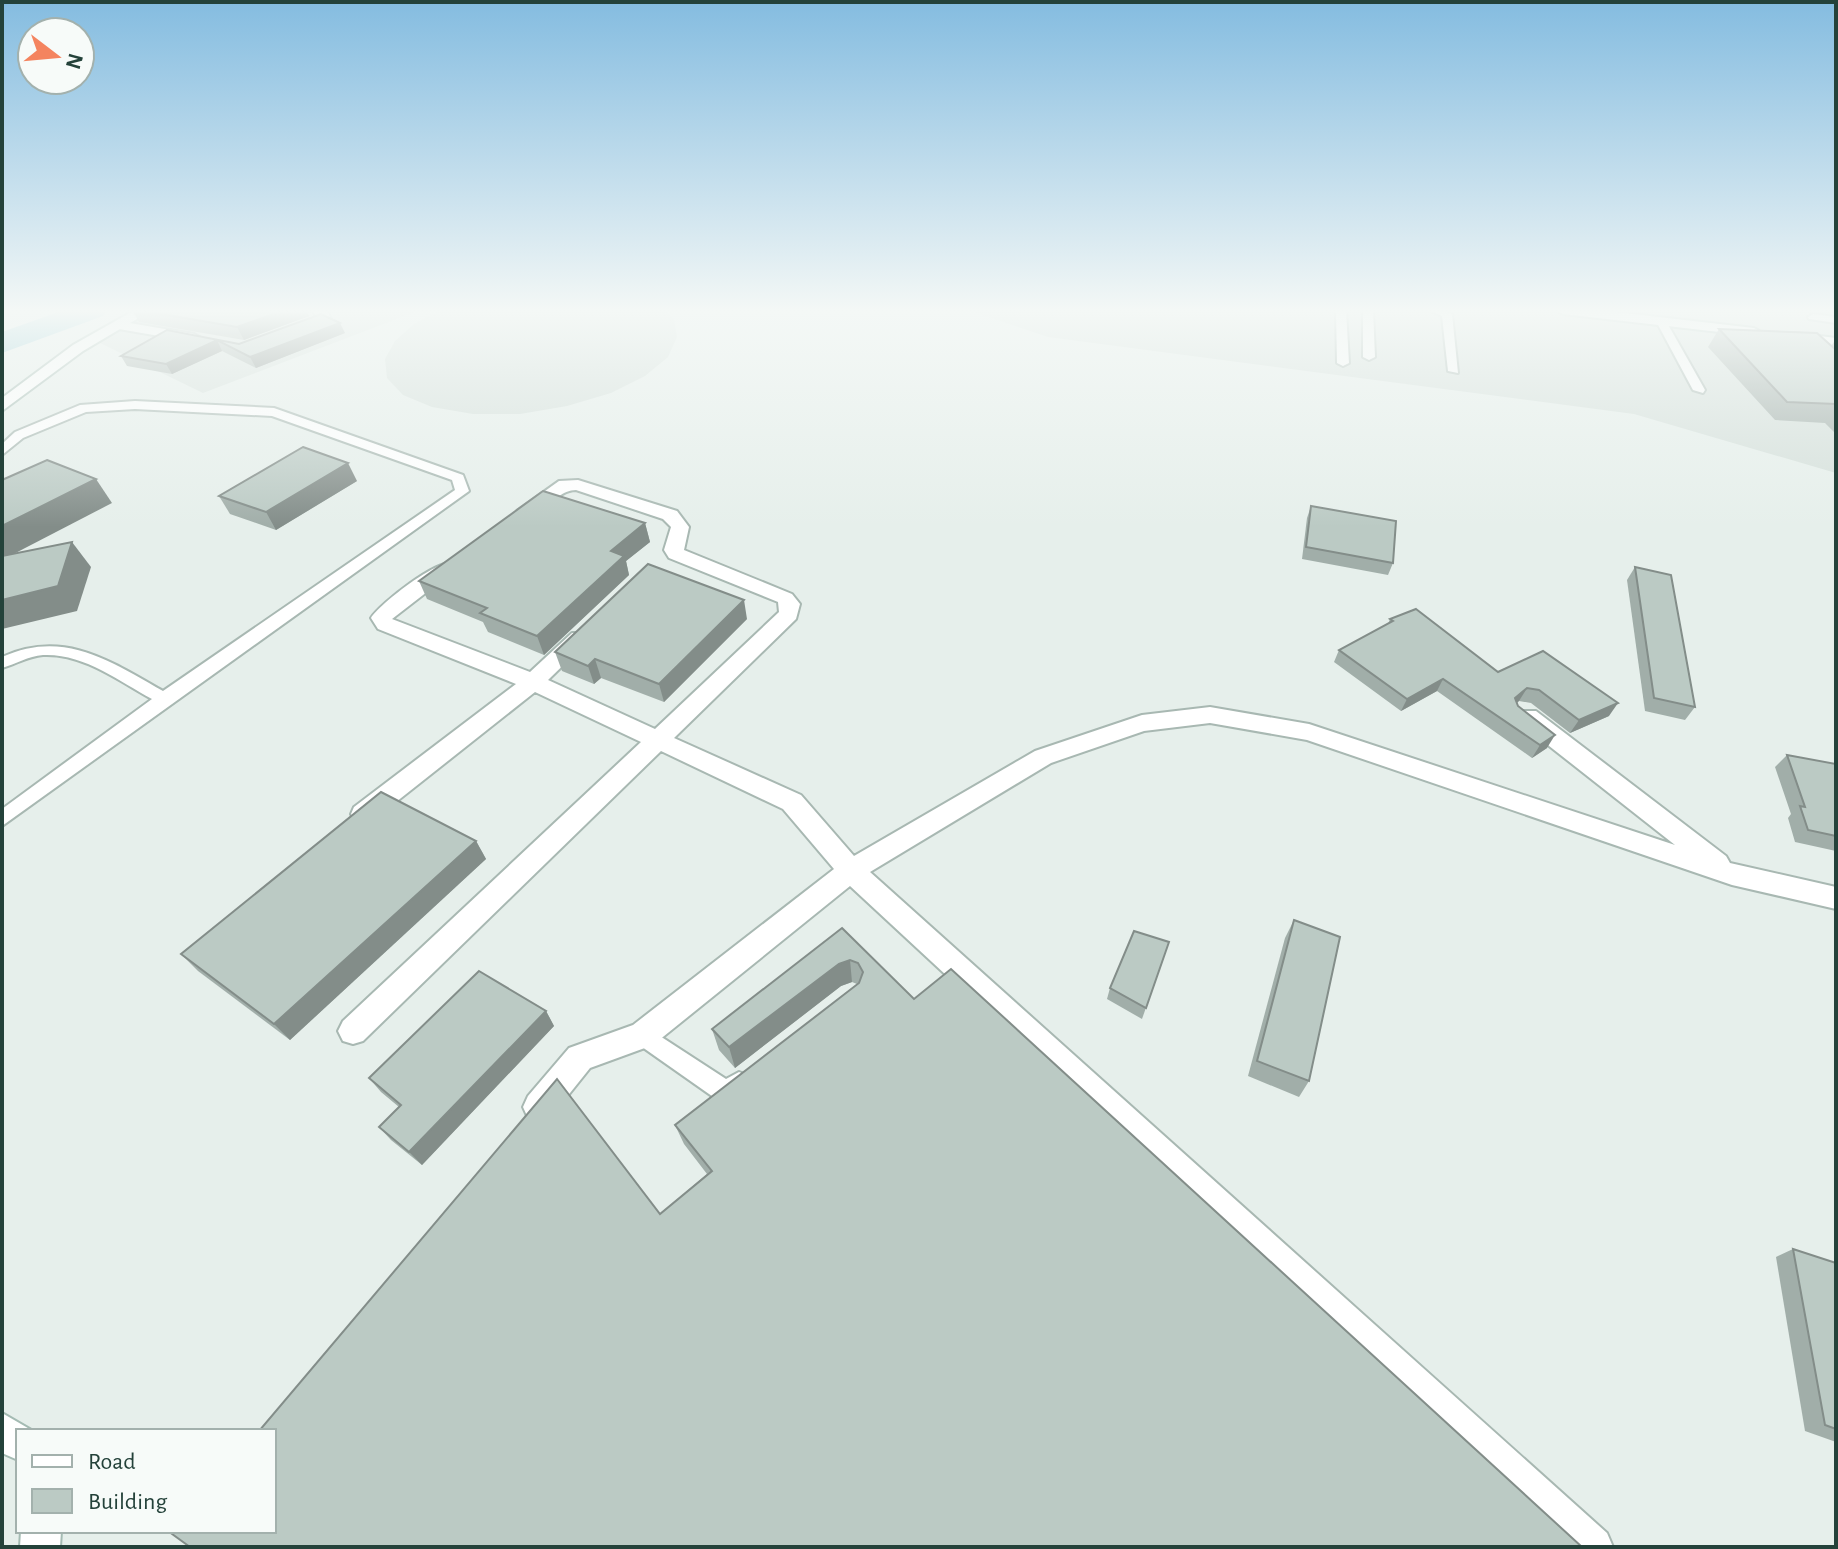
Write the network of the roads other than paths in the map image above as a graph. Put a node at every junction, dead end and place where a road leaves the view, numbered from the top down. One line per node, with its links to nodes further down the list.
1 (33, 382): 4 (street)
2 (1695, 382): 3 (lane)
3 (1699, 390)
4 (2, 406)
5 (2, 451): 11 (lane)
6 (503, 527): 13 (street)
7 (465, 555): 10 (street)
8 (598, 619): 10 (street)
9 (2, 663): 11 (lane)
10 (533, 682): 13 (street); 15 (street)
11 (164, 699): 14 (lane)
12 (1521, 711): 17 (street)
13 (660, 739): 16 (street); 19 (street)
14 (2, 819)
15 (346, 827)
16 (851, 871): 17 (street); 20 (street); 23 (street)
17 (1732, 874): 18 (street)
18 (1836, 898)
19 (353, 1031)
20 (643, 1035): 21 (lane); 22 (street)
21 (752, 1073)
22 (520, 1130)
23 (1593, 1547)

